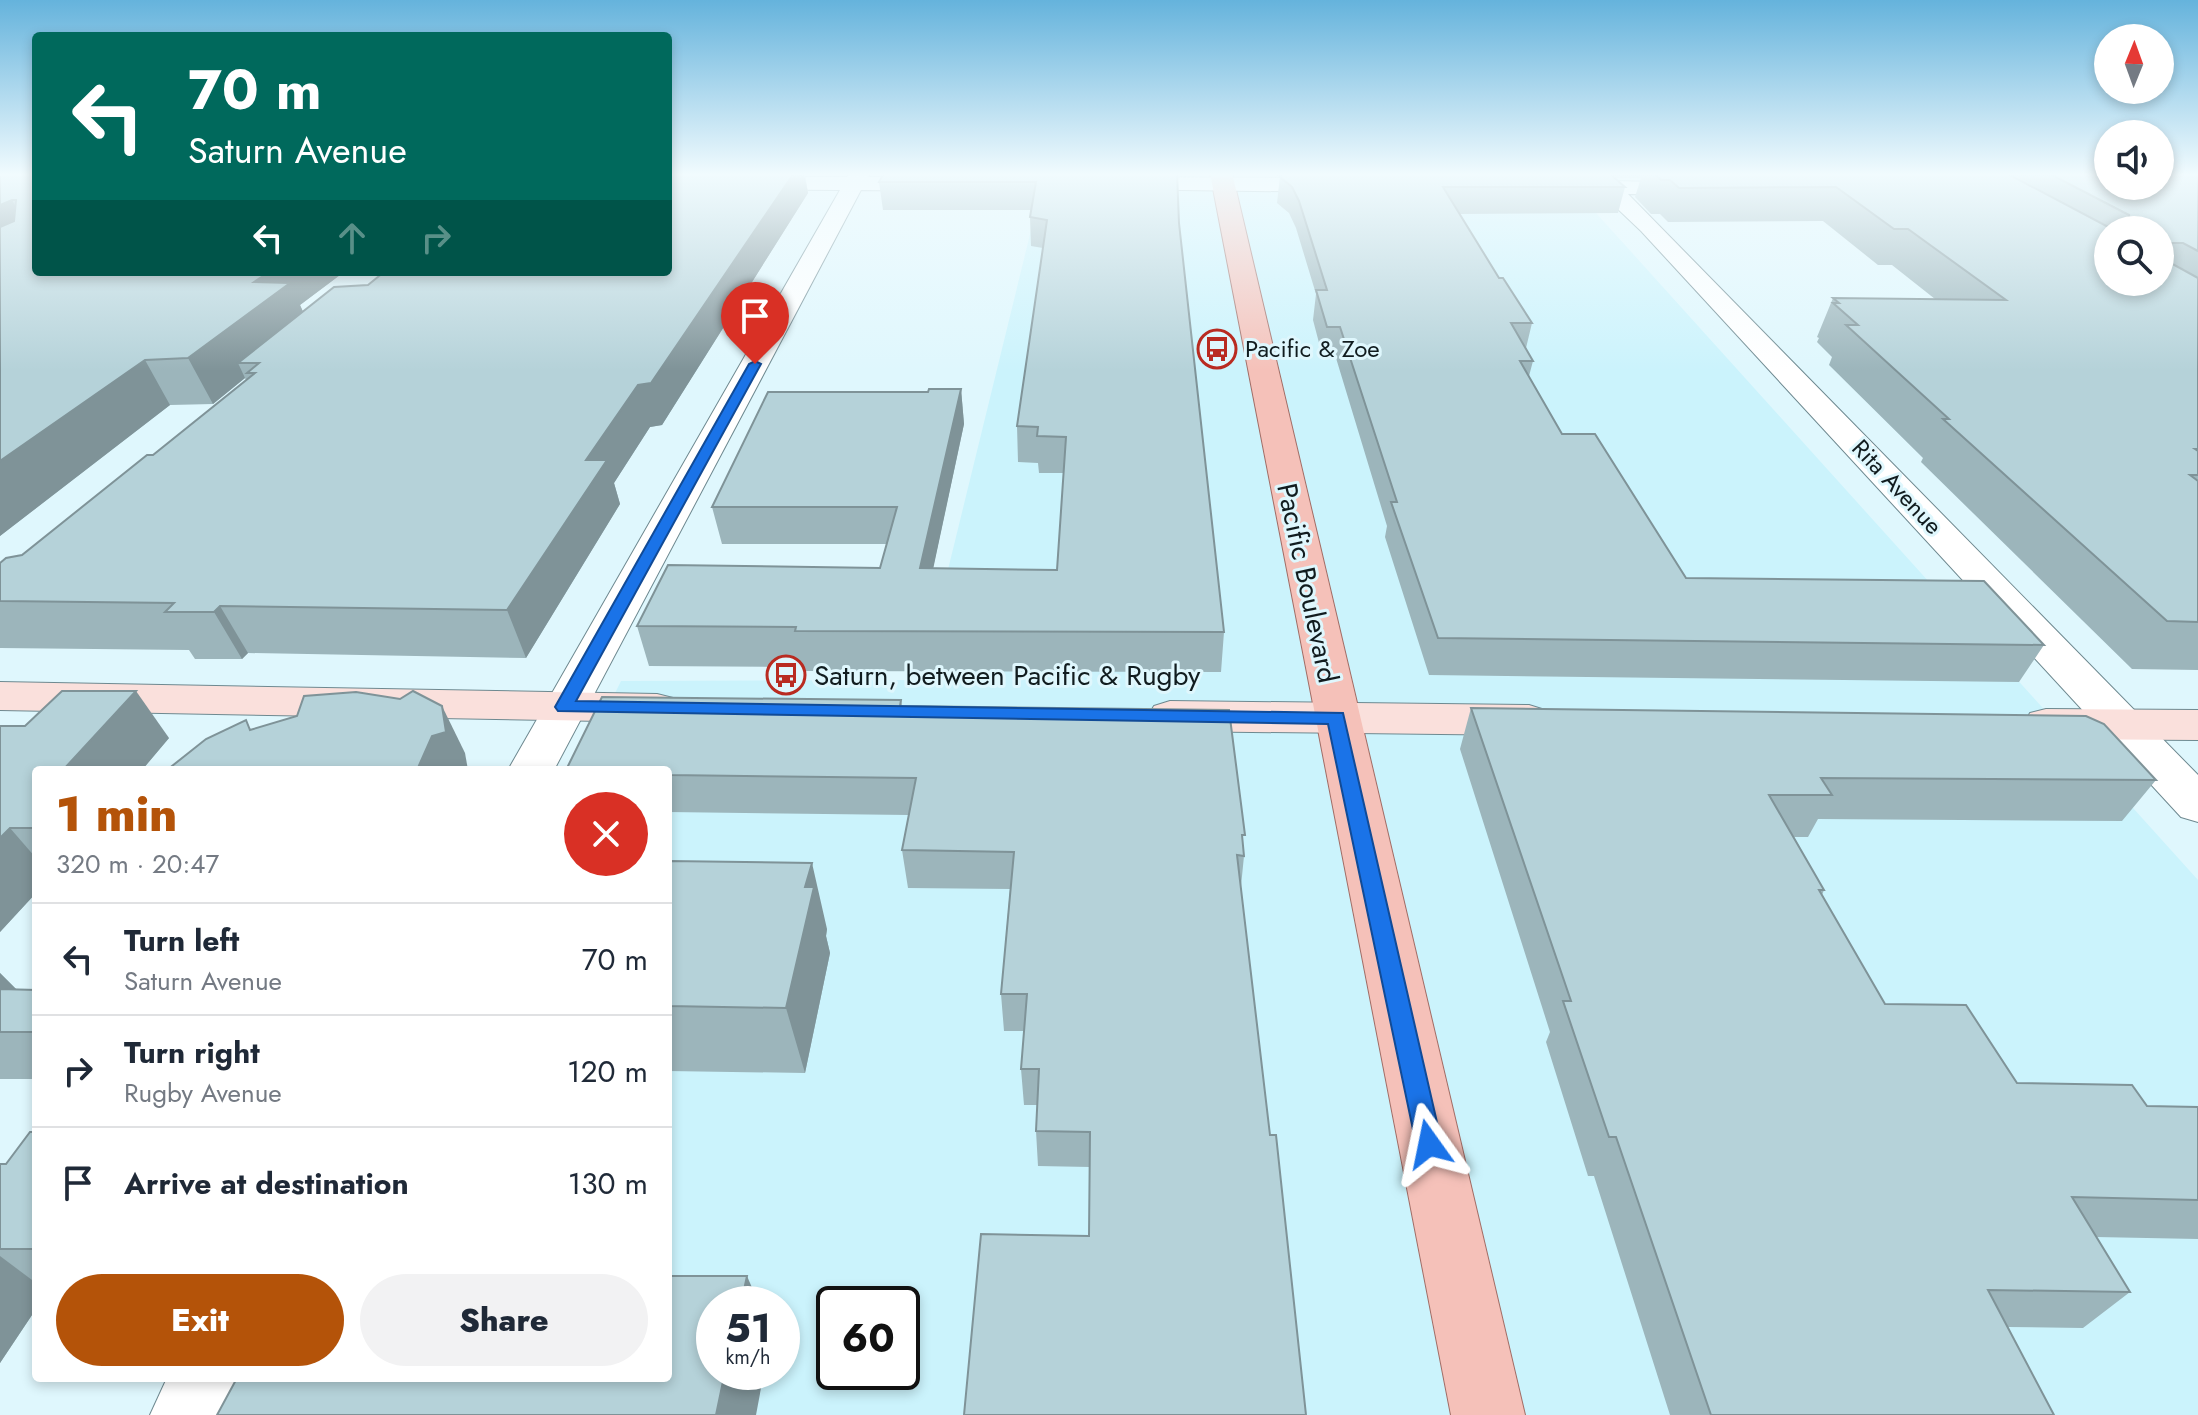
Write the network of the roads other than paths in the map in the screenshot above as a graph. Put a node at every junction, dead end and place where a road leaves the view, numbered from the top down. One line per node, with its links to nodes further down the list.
1 (823, 239): 5 (street)
2 (1235, 239): 8 (main road, Pacific Boulevard)
3 (1661, 239): 11 (street, Rita Avenue)
4 (0, 696): 5 (street)
5 (564, 707): 6 (street); 13 (street)
6 (691, 709)
7 (1133, 715): 8 (street)
8 (1336, 718): 9 (street); 17 (main road, Pacific Boulevard)
9 (1575, 720)
10 (2013, 724): 11 (street)
11 (2122, 725): 12 (street); 14 (street, Rita Avenue)
12 (2198, 725)
13 (533, 766)
14 (2198, 805)
15 (205, 1382): 16 (street)
16 (187, 1415)
17 (1488, 1415)

